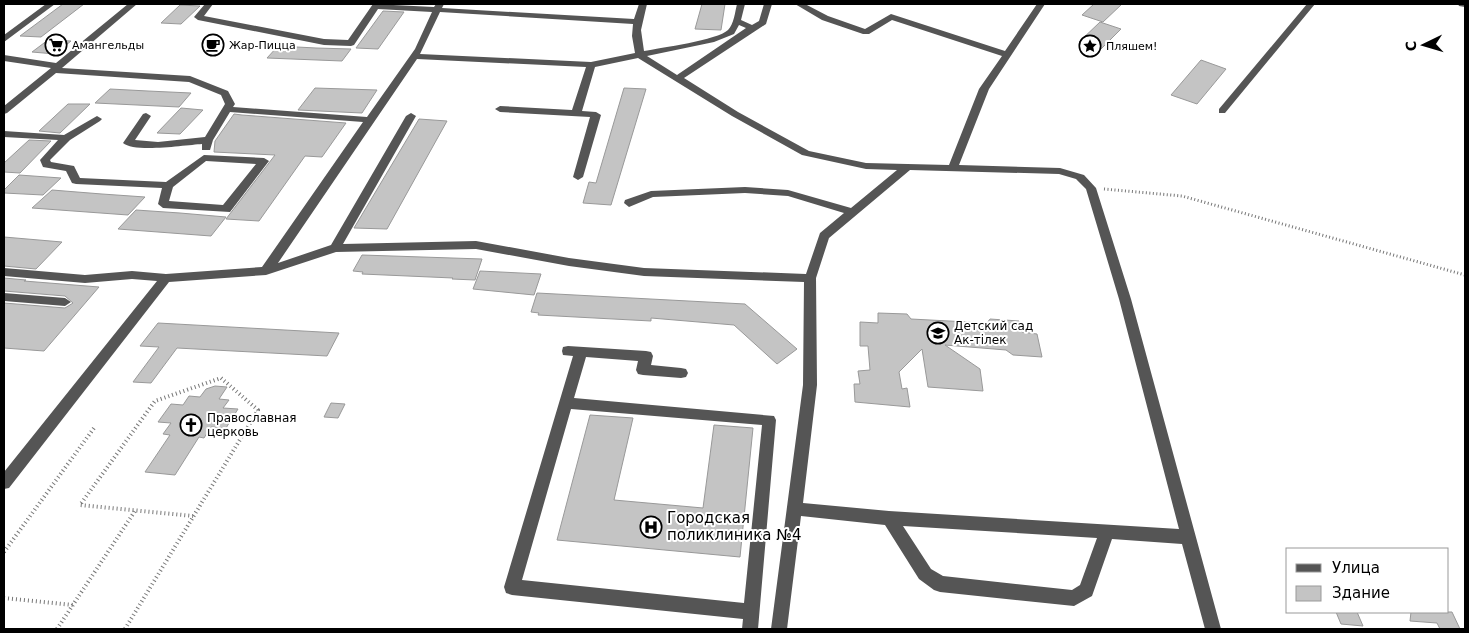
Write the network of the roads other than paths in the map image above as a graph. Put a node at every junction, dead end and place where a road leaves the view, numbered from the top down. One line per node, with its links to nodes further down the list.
1 (51, 4): 15 (street)
2 (133, 4): 21 (street)
3 (210, 4): 10 (street)
4 (643, 4): 13 (street)
5 (740, 4): 12 (street)
6 (768, 4): 14 (street)
7 (799, 4): 16 (street)
8 (1041, 4): 16 (street)
9 (1311, 4): 26 (street)
10 (376, 5): 11 (street)
11 (440, 7): 13 (street); 17 (street)
12 (737, 21): 14 (street); 18 (street)
13 (637, 22): 18 (street)
14 (752, 28): 22 (street)
15 (4, 39)
16 (1007, 55): 37 (street)
17 (414, 56): 20 (street); 31 (street)
18 (640, 56): 20 (street); 22 (street)
19 (4, 58): 21 (street)
20 (591, 64): 27 (street)
21 (56, 68): 23 (street); 25 (street)
22 (677, 79): 36 (street)
23 (226, 109): 31 (street); 34 (street)
24 (500, 109): 27 (street)
25 (4, 111)
26 (1222, 111)
27 (576, 113): 38 (street)
28 (146, 116): 34 (street)
29 (411, 116): 42 (street)
30 (97, 120): 33 (street)
31 (371, 120): 43 (street)
32 (4, 134): 33 (street)
33 (66, 138): 39 (street)
34 (208, 140): 35 (street)
35 (204, 158): 39 (street); 39 (street)
36 (906, 168): 37 (street); 41 (street)
37 (953, 168): 55 (street)
38 (578, 177)
39 (168, 186)
40 (630, 203): 41 (street)
41 (853, 212): 46 (street)
42 (335, 248): 43 (street); 46 (street)
43 (266, 271): 45 (street)
44 (4, 272): 45 (street)
45 (166, 278): 51 (street)
46 (810, 278): 52 (street)
47 (4, 297): 48 (street)
48 (65, 302)
49 (681, 373): 50 (street)
50 (566, 403): 56 (street); 56 (street)
51 (4, 483)
52 (795, 508): 53 (street); 58 (street)
53 (889, 518): 54 (street); 54 (street)
54 (1107, 533): 55 (street)
55 (1188, 537): 59 (street)
56 (752, 612): 57 (street)
57 (750, 629)
58 (779, 629)
59 (1213, 629)

